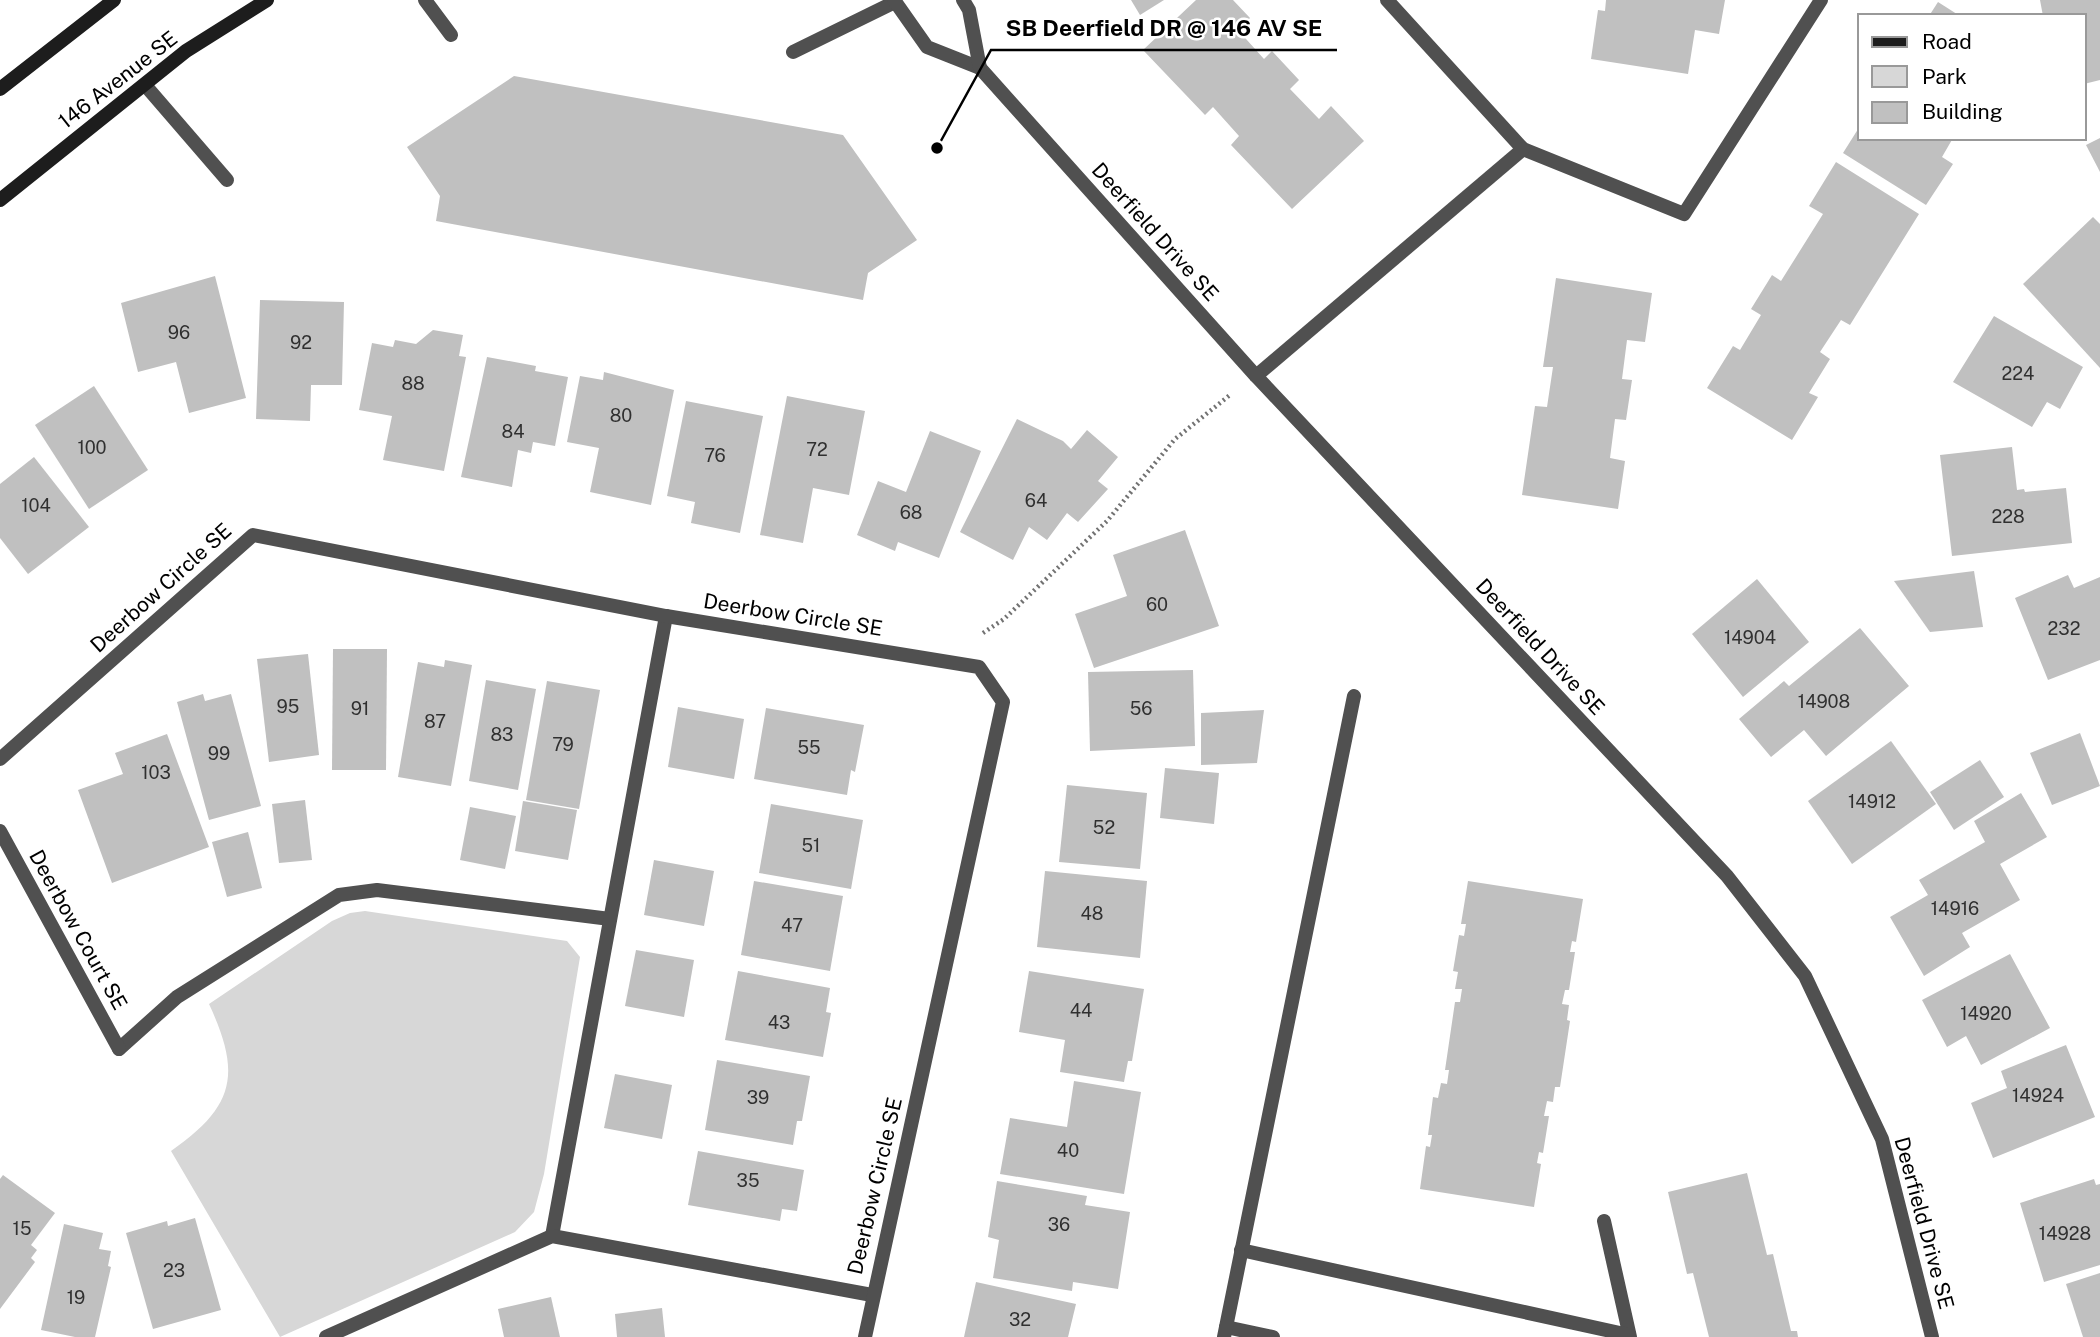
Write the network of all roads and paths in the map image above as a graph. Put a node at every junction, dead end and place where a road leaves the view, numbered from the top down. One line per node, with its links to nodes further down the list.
1 (114, 0): 12 (street)
2 (267, 0): 11 (street, 146 Avenue SE)
3 (425, 0): 8 (street)
4 (963, 0): 10 (street)
5 (1387, 0): 13 (street)
6 (1821, 0): 13 (street)
7 (895, 1): 9 (street); 10 (street, Deerfield Drive SE)
8 (450, 35)
9 (793, 52)
10 (980, 68): 16 (street, Deerfield Drive SE)
11 (145, 85): 14 (street); 15 (street, 146 Avenue SE)
12 (0, 89)
13 (1523, 149): 16 (street)
14 (227, 180)
15 (0, 200)
16 (1256, 376): 18 (path); 32 (street, Deerfield Drive SE)
17 (666, 616): 18 (street, Deerbow Circle SE); 20 (street, Deerbow Circle SE); 22 (street)
18 (941, 660): 26 (street, Deerbow Circle SE)
19 (1353, 696): 25 (street)
20 (0, 759)
21 (0, 831): 22 (street, Deerbow Court SE)
22 (610, 919): 24 (street)
23 (1604, 1221): 28 (street)
24 (552, 1236): 26 (street); 29 (street)
25 (1241, 1250): 27 (street); 28 (street)
26 (872, 1295): 30 (street, Deerbow Circle SE)
27 (1225, 1332): 31 (street)
28 (1630, 1336)
29 (326, 1337)
30 (865, 1337)
31 (1273, 1337)
32 (1932, 1337)

